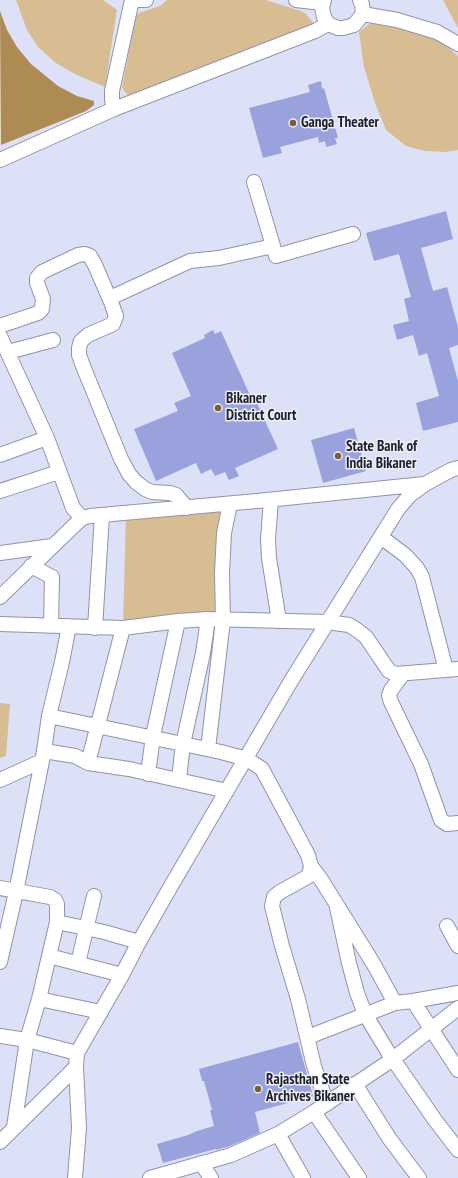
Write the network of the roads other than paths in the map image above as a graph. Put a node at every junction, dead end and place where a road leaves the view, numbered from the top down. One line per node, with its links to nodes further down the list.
1 (133, 0): 2 (street); 9 (street)
2 (146, 0)
3 (296, 0): 5 (street)
4 (360, 0): 6 (street)
5 (323, 2): 7 (street)
6 (363, 14): 7 (street); 8 (street)
7 (328, 24): 9 (street)
8 (458, 44)
9 (114, 110): 10 (street)
10 (0, 160)
11 (254, 182): 13 (street)
12 (353, 234): 13 (street)
13 (273, 246): 14 (street)
14 (110, 298): 15 (street); 27 (street)
15 (0, 326)
16 (0, 336): 18 (street)
17 (53, 340): 18 (street)
18 (8, 352): 19 (street)
19 (47, 438): 20 (street); 22 (street)
20 (0, 455)
21 (458, 468): 23 (street)
22 (59, 472): 24 (street); 29 (street)
23 (425, 484): 25 (street); 30 (street)
24 (0, 491)
25 (271, 500): 26 (street); 38 (street)
26 (230, 504): 27 (street); 36 (street)
27 (187, 508): 28 (street)
28 (102, 515): 29 (street); 43 (street)
29 (82, 518): 31 (street)
30 (381, 537): 39 (street); 45 (street)
31 (52, 546): 32 (street); 33 (street)
32 (0, 553)
33 (31, 566): 34 (street); 41 (street)
34 (0, 597)
35 (208, 619): 36 (street); 37 (street); 50 (street)
36 (223, 620): 38 (street); 51 (street)
37 (178, 621): 44 (street); 49 (street)
38 (279, 621): 39 (street)
39 (328, 622): 46 (street); 53 (street)
40 (0, 624): 41 (street)
41 (51, 626): 42 (street)
42 (69, 626): 43 (street); 47 (street)
43 (95, 628): 44 (street)
44 (122, 628): 48 (street)
45 (452, 670): 46 (street)
46 (403, 674): 59 (street)
47 (49, 716): 48 (street); 52 (street)
48 (96, 725): 49 (street); 54 (street)
49 (152, 736): 50 (street); 55 (street)
50 (184, 744): 51 (street); 56 (street)
51 (208, 749): 53 (street)
52 (43, 756): 54 (street); 57 (street); 62 (street)
53 (247, 758): 58 (street); 60 (street)
54 (88, 763): 55 (street)
55 (148, 774): 56 (street)
56 (179, 779): 58 (street)
57 (0, 780)
58 (227, 791): 68 (street)
59 (458, 823)
60 (311, 866): 64 (street); 83 (street)
61 (0, 888): 62 (street)
62 (16, 892): 65 (street); 71 (street)
63 (94, 896): 67 (street)
64 (336, 902): 77 (street); 80 (street)
65 (56, 922): 67 (street); 70 (street)
66 (447, 926): 69 (street)
67 (86, 928): 68 (street); 72 (street)
68 (139, 942): 73 (street)
69 (458, 946)
70 (49, 956): 72 (street); 75 (street)
71 (0, 962)
72 (78, 964): 73 (street)
73 (122, 975): 79 (street)
74 (458, 993): 76 (street)
75 (39, 999): 79 (street); 84 (street)
76 (412, 1001): 77 (street); 81 (street)
77 (395, 1003): 80 (street)
78 (458, 1008): 81 (street)
79 (101, 1012): 85 (street)
80 (365, 1014): 83 (street); 86 (street)
81 (431, 1030): 86 (street); 88 (street)
82 (0, 1036): 84 (street)
83 (308, 1037): 90 (street)
84 (27, 1040): 85 (street); 92 (street)
85 (77, 1053): 87 (street)
86 (393, 1059): 89 (street); 95 (street)
87 (76, 1067): 92 (street); 97 (street)
88 (458, 1070)
89 (354, 1084): 90 (street); 102 (street)
90 (327, 1104): 91 (street)
91 (314, 1112): 93 (street); 101 (street)
92 (14, 1127): 94 (street)
93 (278, 1134): 96 (street); 100 (street)
94 (0, 1142)
95 (458, 1150)
96 (200, 1164): 98 (street); 99 (street)
97 (75, 1178)
98 (150, 1178)
99 (210, 1178)
100 (303, 1178)
101 (359, 1178)
102 (419, 1178)

